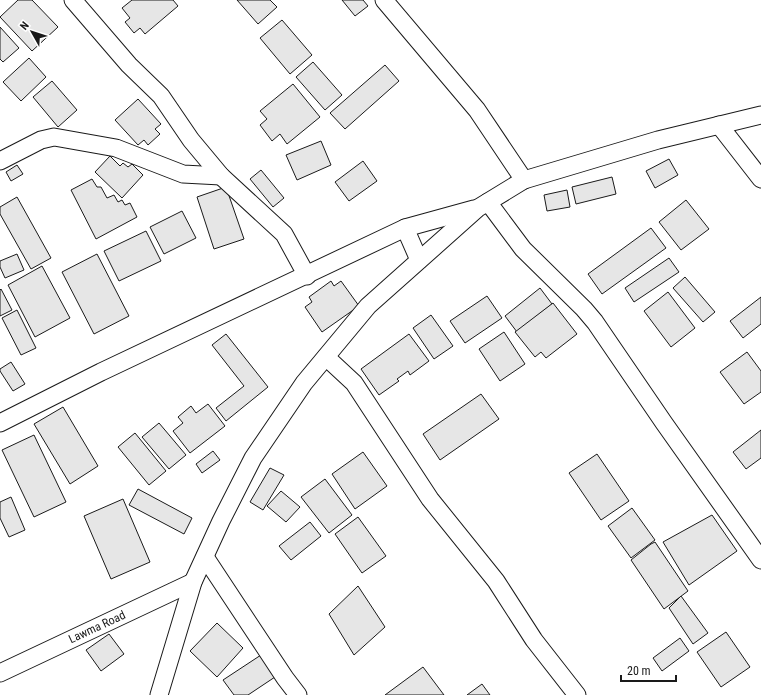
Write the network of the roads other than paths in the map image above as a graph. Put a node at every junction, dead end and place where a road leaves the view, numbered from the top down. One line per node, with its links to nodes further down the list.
1 (73, 0): 6 (street)
2 (384, 0): 8 (street)
3 (761, 115): 4 (street)
4 (719, 125): 7 (street); 8 (street)
5 (0, 161): 6 (street)
6 (221, 176): 12 (street)
7 (761, 179)
8 (524, 180): 9 (street)
9 (483, 205): 10 (street); 11 (street); 16 (street)
10 (405, 228): 11 (street); 12 (street)
11 (419, 260): 13 (street)
12 (307, 276): 14 (street)
13 (326, 357): 15 (street); 21 (street)
14 (0, 423)
15 (205, 557): 17 (street); 20 (street)
16 (761, 560)
17 (193, 582): 18 (street, Lawma Road); 19 (street)
18 (0, 673)
19 (159, 695)
20 (298, 695)
21 (578, 695)

